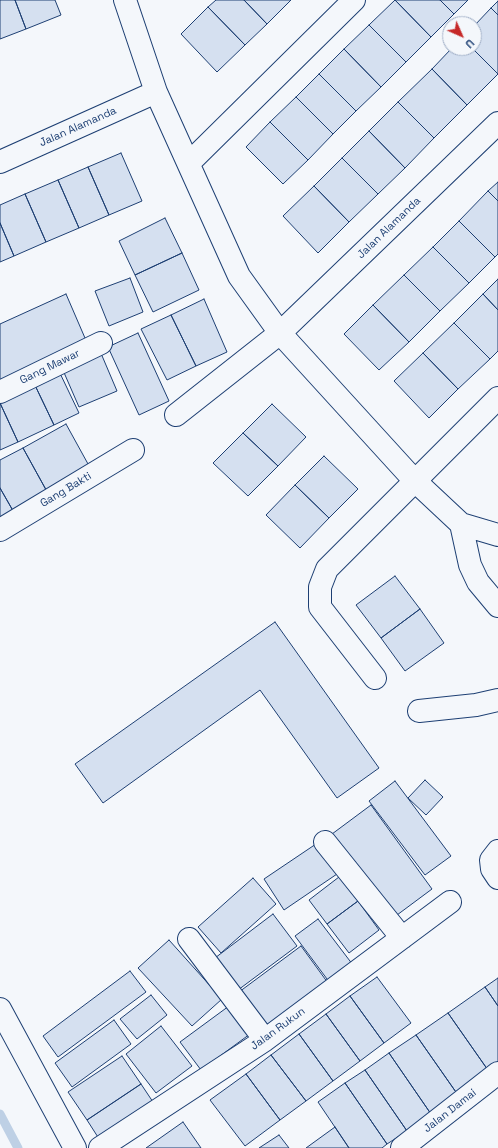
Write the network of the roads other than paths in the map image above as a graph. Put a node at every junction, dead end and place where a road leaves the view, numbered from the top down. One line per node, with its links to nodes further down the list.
1 (125, 0): 3 (street)
2 (354, 0): 6 (street)
3 (156, 92): 5 (street, Jalan Alamanda); 6 (street)
4 (498, 123): 7 (street, Jalan Alamanda)
5 (0, 162)
6 (189, 163): 7 (street)
7 (280, 333): 11 (street, Jalan Alamanda); 13 (street)
8 (101, 343): 9 (street, Gang Mawar)
9 (0, 392)
10 (498, 398): 13 (street)
11 (176, 416)
12 (133, 450): 15 (street, Gang Bakti)
13 (414, 480): 14 (street); 18 (street)
14 (460, 524): 16 (street); 17 (street)
15 (0, 530)
16 (498, 535)
17 (498, 606)
18 (375, 678)
19 (498, 700): 20 (street)
20 (419, 711)
21 (324, 842): 25 (street)
22 (498, 851): 23 (street)
23 (498, 878)
24 (450, 902): 25 (street, Jalan Rukun)
25 (402, 938): 28 (street, Jalan Rukun)
26 (189, 939): 28 (street)
27 (0, 1008): 30 (street)
28 (265, 1040): 31 (street, Jalan Rukun)
29 (498, 1073): 32 (street, Jalan Damai)
30 (76, 1148)
31 (100, 1148)
32 (402, 1148)

